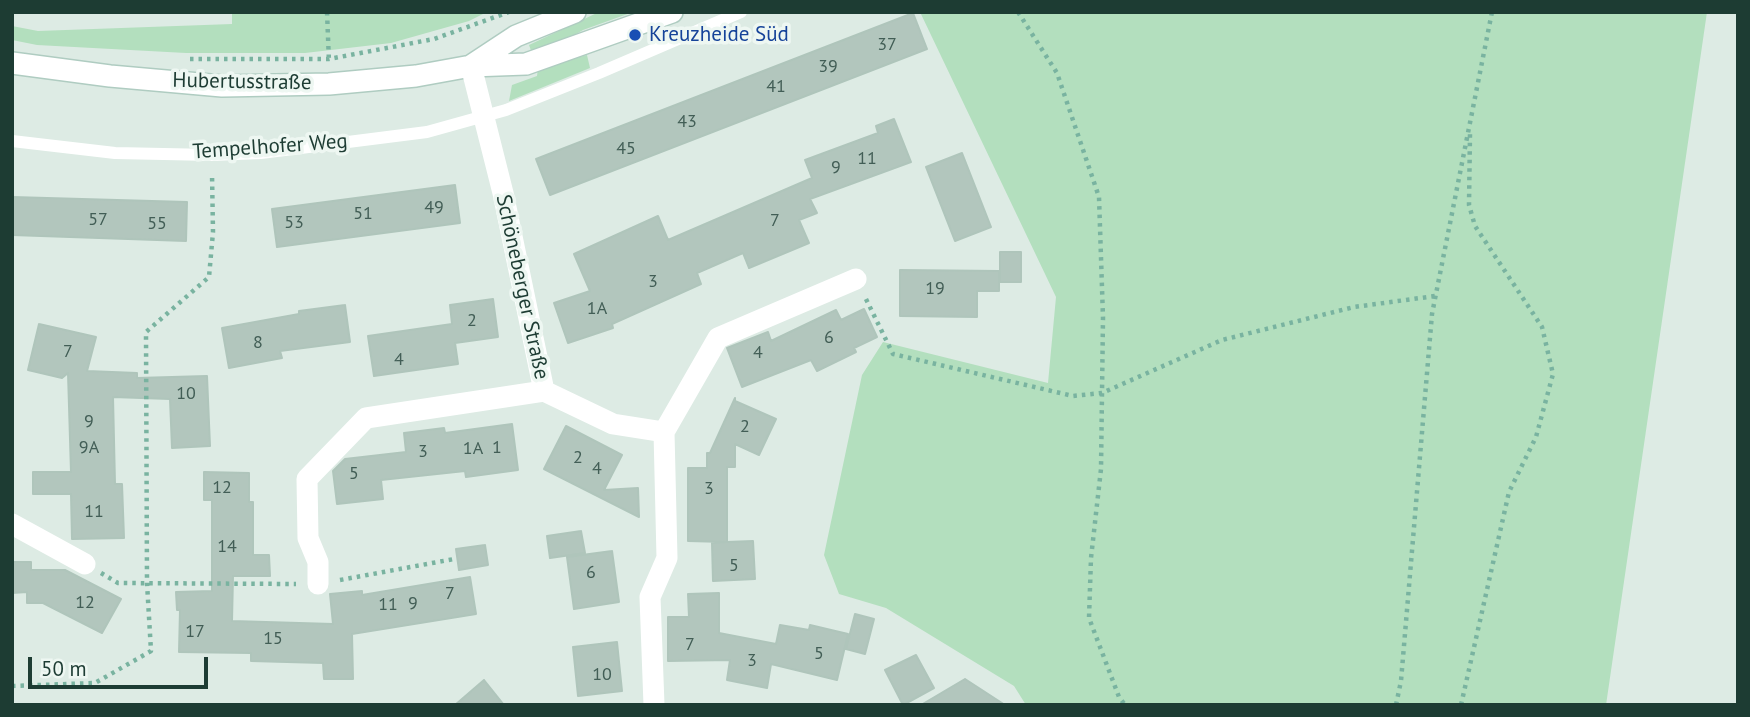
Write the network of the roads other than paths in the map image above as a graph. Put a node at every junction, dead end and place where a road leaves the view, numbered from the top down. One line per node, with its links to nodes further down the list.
1 (575, 12): 5 (street, Hubertusstraße)
2 (672, 12): 5 (street, Hubertusstraße)
3 (741, 12): 6 (lane, Tempelhofer Weg)
4 (12, 63): 5 (street, Hubertusstraße)
5 (471, 66): 6 (street)
6 (484, 117): 7 (lane, Tempelhofer Weg); 9 (street, Schöneberger Straße)
7 (12, 141)
8 (856, 279): 10 (street)
9 (544, 391): 10 (street, Schöneberger Straße); 13 (street)
10 (664, 432): 14 (street)
11 (12, 523): 12 (street)
12 (85, 564)
13 (318, 584)
14 (654, 705)

